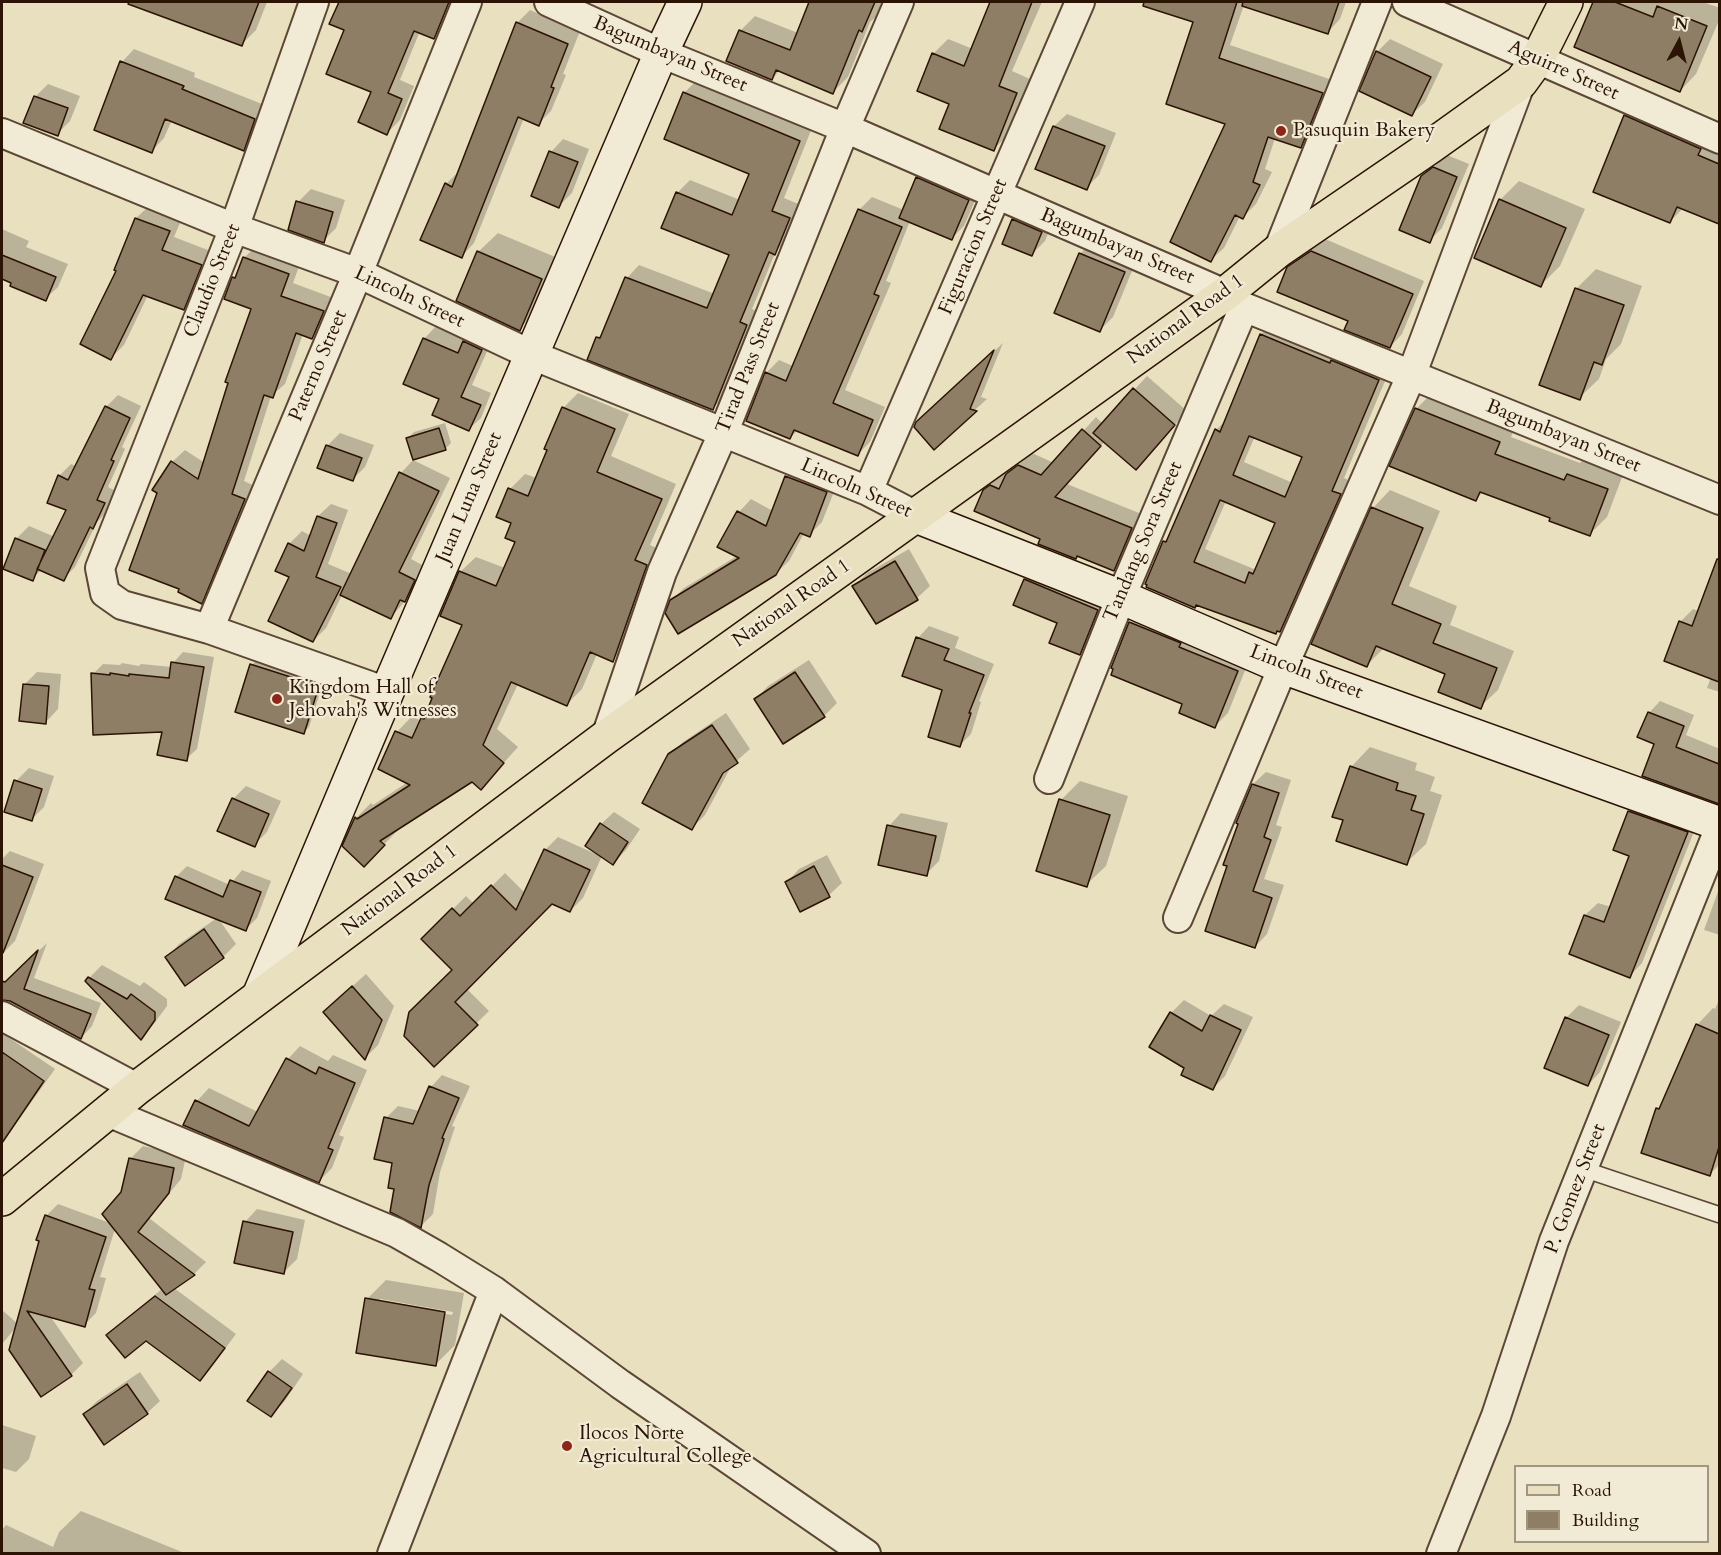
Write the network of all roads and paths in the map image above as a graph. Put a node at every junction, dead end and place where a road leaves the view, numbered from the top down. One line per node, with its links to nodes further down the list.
1 (314, 2): 16 (street, Claudio Street)
2 (467, 2): 18 (street, Paterno Street)
3 (549, 2): 10 (street, Bagumbayan Street)
4 (685, 2): 10 (street, Juan Luna Street)
5 (899, 2): 12 (street, Tirad Pass Street)
6 (1080, 2): 15 (street, Figuracion Street)
7 (1377, 2): 17 (street)
8 (1407, 2): 11 (street, Aguirre Street)
9 (1566, 2): 11 (main road, National Road 1)
10 (661, 53): 12 (street, Bagumbayan Street); 20 (street, Juan Luna Street)
11 (1529, 71): 14 (street, Aguirre Street); 17 (main road, National Road 1); 21 (street)
12 (845, 128): 15 (street, Bagumbayan Street); 22 (street, Tirad Pass Street)
13 (2, 132): 16 (street, Lincoln Street)
14 (1719, 139)
15 (997, 196): 19 (street, Bagumbayan Street); 23 (street, Figuracion Street)
16 (234, 228): 18 (street, Lincoln Street); 27 (street, Claudio Street)
17 (1278, 251): 19 (main road, National Road 1)
18 (358, 273): 20 (street, Lincoln Street); 27 (street, Paterno Street)
19 (1234, 301): 21 (street, Bagumbayan Street); 25 (main road, National Road 1); 26 (street, Tandang Sora Street)
20 (532, 355): 22 (street, Lincoln Street); 29 (street, Juan Luna Street)
21 (1411, 376): 24 (street, Bagumbayan Street); 28 (street)
22 (724, 431): 23 (street, Lincoln Street); 30 (street, Tirad Pass Street)
23 (868, 491): 25 (street, Lincoln Street)
24 (1719, 500)
25 (916, 516): 26 (street, Lincoln Street); 30 (main road, National Road 1)
26 (1121, 597): 28 (street, Lincoln Street); 31 (street, Tandang Sora Street)
27 (208, 629): 29 (street)
28 (1283, 667): 32 (street, Lincoln Street); 33 (street)
29 (387, 692): 34 (street, Juan Luna Street)
30 (606, 737): 34 (main road, National Road 1)
31 (1049, 779)
32 (1719, 825): 38 (street, P. Gomez Street)
33 (1178, 918)
34 (259, 996): 36 (main road, National Road 1)
35 (2, 1016): 36 (street)
36 (137, 1088): 37 (main road, National Road 1)
37 (108, 1112): 39 (main road, National Road 1); 41 (street)
38 (1583, 1169): 40 (lane); 44 (street, P. Gomez Street)
39 (2, 1199)
40 (1719, 1215)
41 (494, 1291): 42 (street); 43 (street)
42 (392, 1554)
43 (866, 1554)
44 (1441, 1554)

